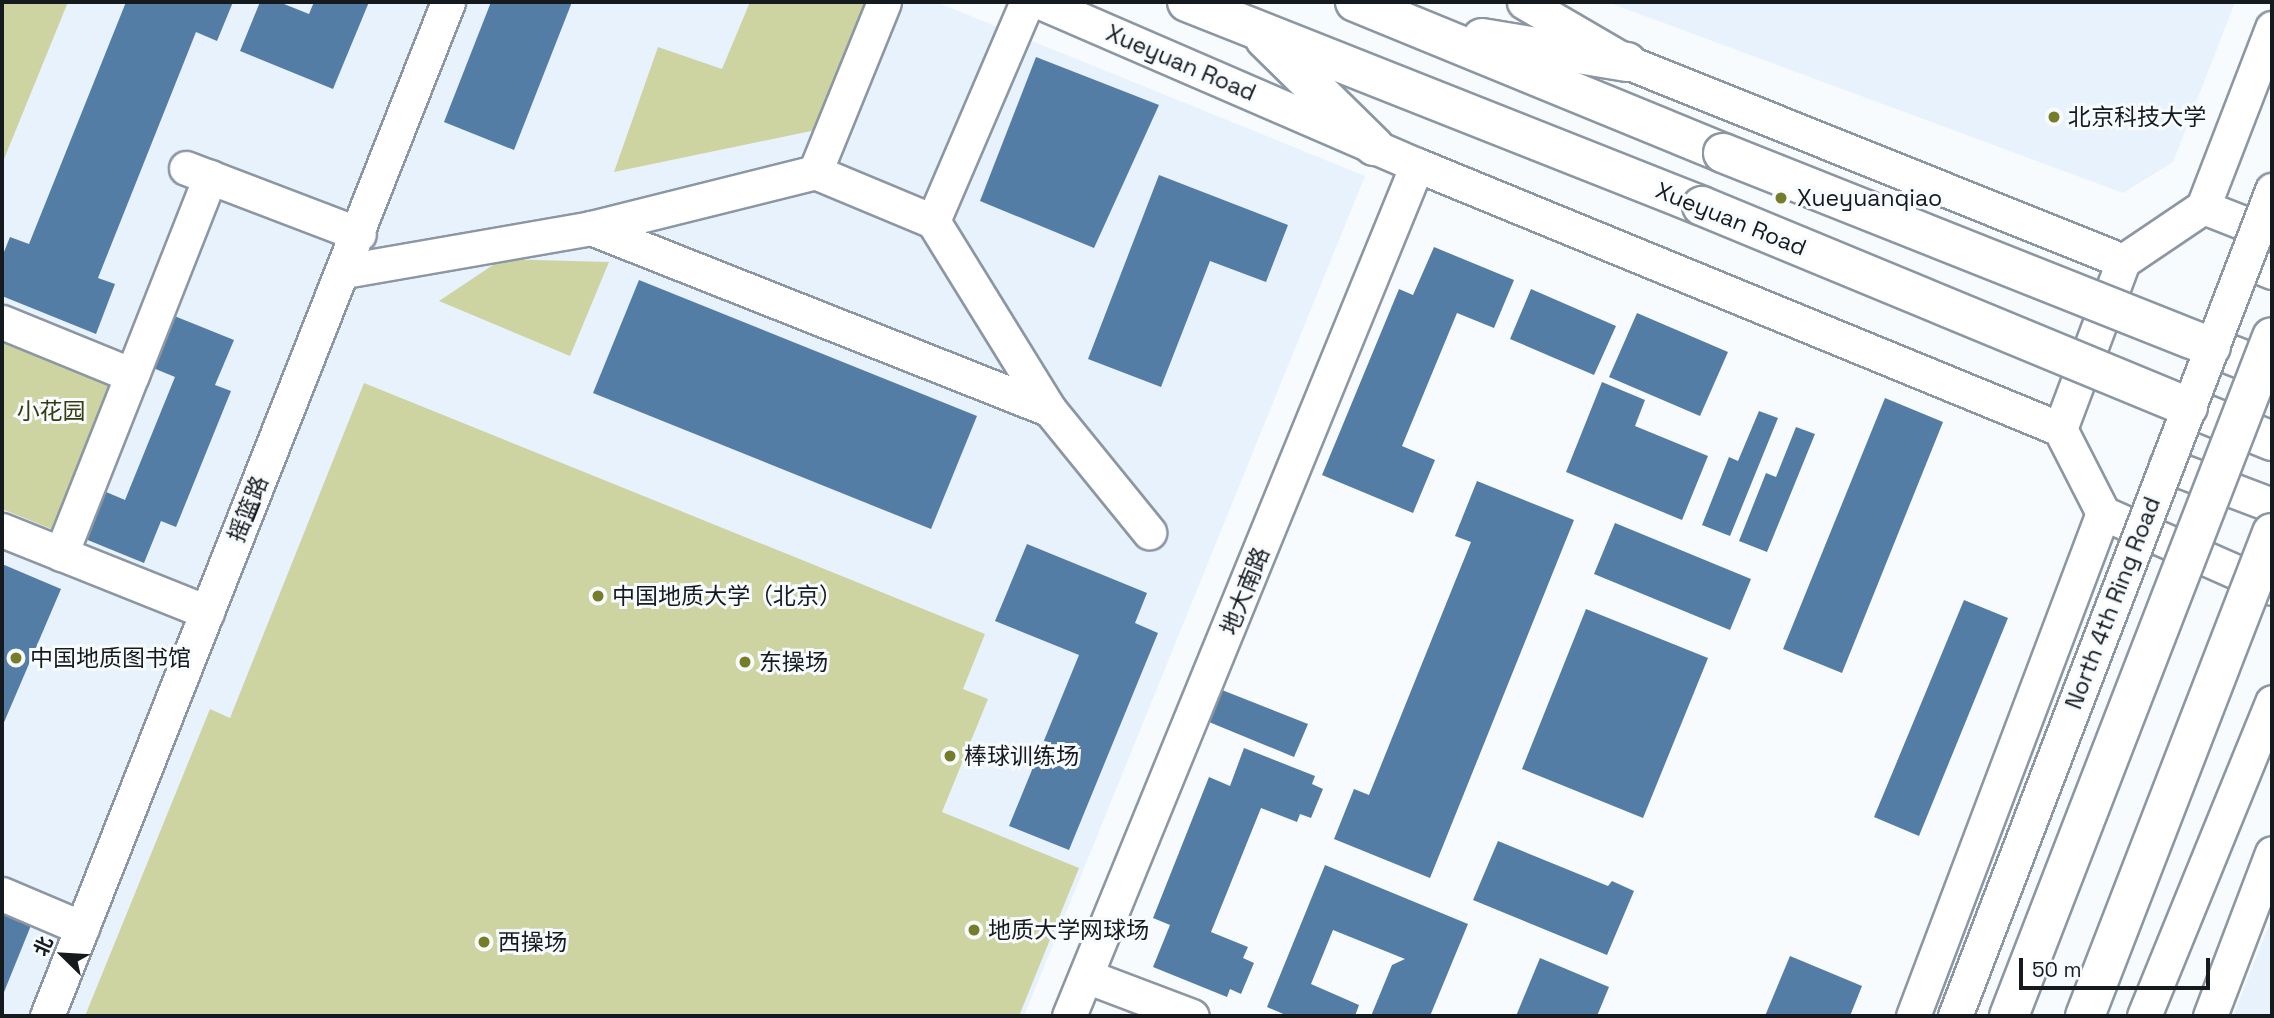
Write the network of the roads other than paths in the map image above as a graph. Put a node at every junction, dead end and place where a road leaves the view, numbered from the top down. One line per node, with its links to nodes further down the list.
1 (449, 2): 19 (street, 摇篮路)
2 (884, 2): 14 (street)
3 (1027, 2): 17 (street)
4 (1040, 2): 12 (street, Xueyuan Road)
5 (1187, 2): 9 (main road, Xueyuan Road)
6 (1355, 2): 8 (main road)
7 (1524, 2): 11 (street)
8 (1418, 27): 11 (main road); 26 (main road, bridge)
9 (1253, 28): 12 (main road); 29 (main road, Xueyuan Road, bridge)
10 (2272, 28): 16 (street)
11 (1627, 61): 21 (street)
12 (1374, 146): 13 (street, Xueyuan Road)
13 (1417, 165): 31 (street, Xueyuan Road); 46 (street, 地大南路)
14 (815, 172): 17 (street); 18 (street)
15 (2272, 190): 22 (street, North 4th Ring Road, bridge)
16 (2203, 207): 20 (street); 21 (street)
17 (933, 221): 30 (street)
18 (591, 228): 23 (street); 30 (street)
19 (359, 234): 23 (street, 摇篮路); 28 (street)
20 (2272, 234)
21 (2123, 261): 31 (street)
22 (2259, 267): 26 (street, North 4th Ring Road, bridge)
23 (345, 271): 41 (street, 摇篮路)
24 (2, 322): 28 (street)
25 (2272, 337): 52 (main road, bridge)
26 (2211, 346): 27 (main road); 29 (street, North 4th Ring Road, bridge)
27 (2272, 371)
28 (132, 375): 39 (street)
29 (2188, 407): 32 (main road, Xueyuan Road); 33 (street, North 4th Ring Road, bridge)
30 (1049, 409): 37 (street)
31 (2060, 429): 35 (street)
32 (2272, 440)
33 (2166, 465): 34 (street); 51 (street, North 4th Ring Road, bridge)
34 (2272, 505)
35 (2103, 513): 40 (street); 50 (street)
36 (2, 530): 39 (street)
37 (1149, 532)
38 (2272, 533): 53 (main road, bridge)
39 (61, 554): 41 (street)
40 (2272, 588)
41 (207, 612): 45 (street, 摇篮路)
42 (2272, 702): 54 (street)
43 (2272, 853): 55 (street)
44 (2, 894): 45 (street)
45 (82, 928): 47 (street, 摇篮路)
46 (1086, 976): 48 (street, 地大南路); 49 (street)
47 (47, 1016)
48 (1069, 1016)
49 (1192, 1016)
50 (1913, 1016)
51 (1955, 1016)
52 (2009, 1016)
53 (2085, 1016)
54 (2144, 1016)
55 (2210, 1016)

